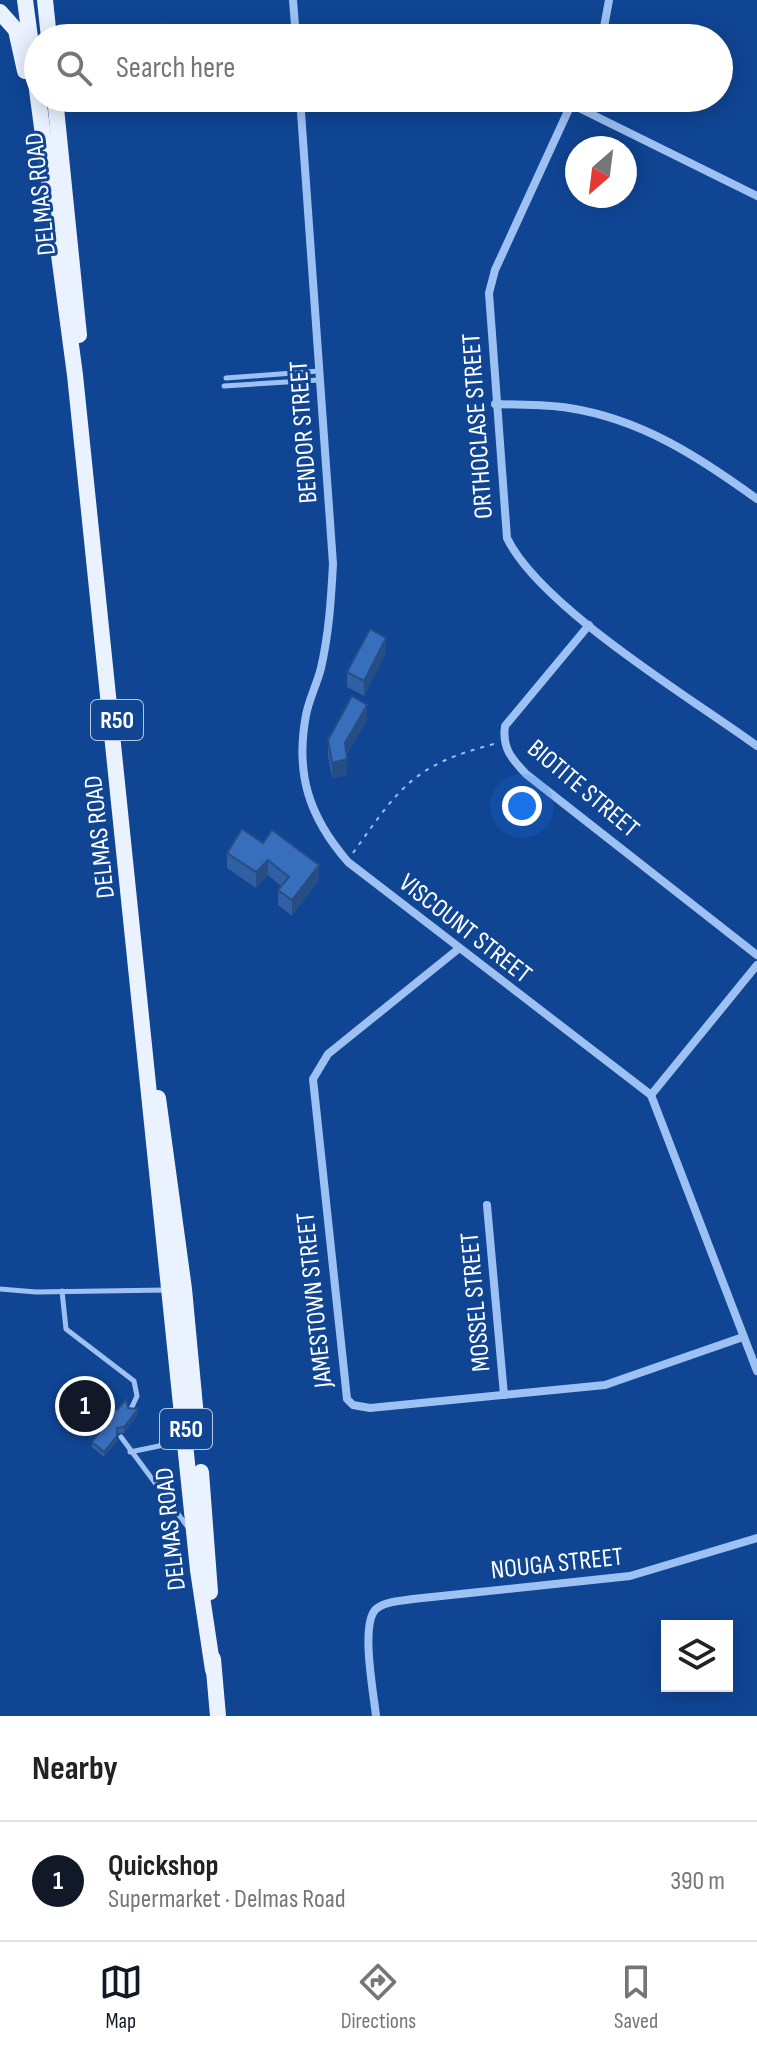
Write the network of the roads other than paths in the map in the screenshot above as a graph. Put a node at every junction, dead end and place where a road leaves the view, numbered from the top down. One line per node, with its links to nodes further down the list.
1 (25, 0): 6 (main road, DELMAS ROAD / R50)
2 (45, 0): 7 (main road)
3 (293, 0): 8 (street)
4 (609, 0): 9 (street)
5 (0, 12): 10 (main road)
6 (28, 24)
7 (48, 24)
8 (295, 24)
9 (605, 24)
10 (24, 69)
11 (33, 112): 17 (main road)
12 (39, 112): 17 (main road, DELMAS ROAD / R50)
13 (56, 112): 33 (main road, DELMAS ROAD / R50)
14 (301, 112): 19 (street, BENDOR STREET)
15 (568, 112): 22 (street, ORTHOCLASE STREET)
16 (594, 112): 18 (street)
17 (48, 186): 33 (main road, DELMAS ROAD / R50)
18 (757, 196)
19 (320, 376): 20 (lane); 21 (lane); 26 (street, BENDOR STREET)
20 (226, 378)
21 (224, 386)
22 (495, 404): 23 (street); 24 (street, ORTHOCLASE STREET)
23 (757, 499)
24 (589, 625): 25 (street, ORTHOCLASE STREET); 28 (street, BIOTITE STREET)
25 (757, 746)
26 (301, 760): 27 (street, VISCOUNT STREET)
27 (457, 950): 30 (street, VISCOUNT STREET); 37 (street, JAMESTOWN STREET)
28 (757, 955)
29 (757, 965): 30 (street)
30 (651, 1095): 35 (street)
31 (487, 1205): 37 (street, MOSSEL STREET)
32 (0, 1289): 34 (lane)
33 (177, 1289): 34 (lane); 39 (main road, DELMAS ROAD / R50); 44 (main road, DELMAS ROAD / R50)
34 (62, 1291): 38 (lane)
35 (743, 1337): 36 (street); 37 (street, JAMESTOWN STREET)
36 (757, 1371)
37 (504, 1395)
38 (131, 1409)
39 (186, 1428): 41 (lane); 43 (main road, DELMAS ROAD / R50)
40 (121, 1437): 41 (lane)
41 (130, 1452): 43 (lane)
42 (757, 1538): 46 (street, NOUGA STREET)
43 (198, 1570): 44 (main road, DELMAS ROAD / R50)
44 (213, 1670): 45 (main road, DELMAS ROAD / R50)
45 (218, 1716)
46 (376, 1716)

